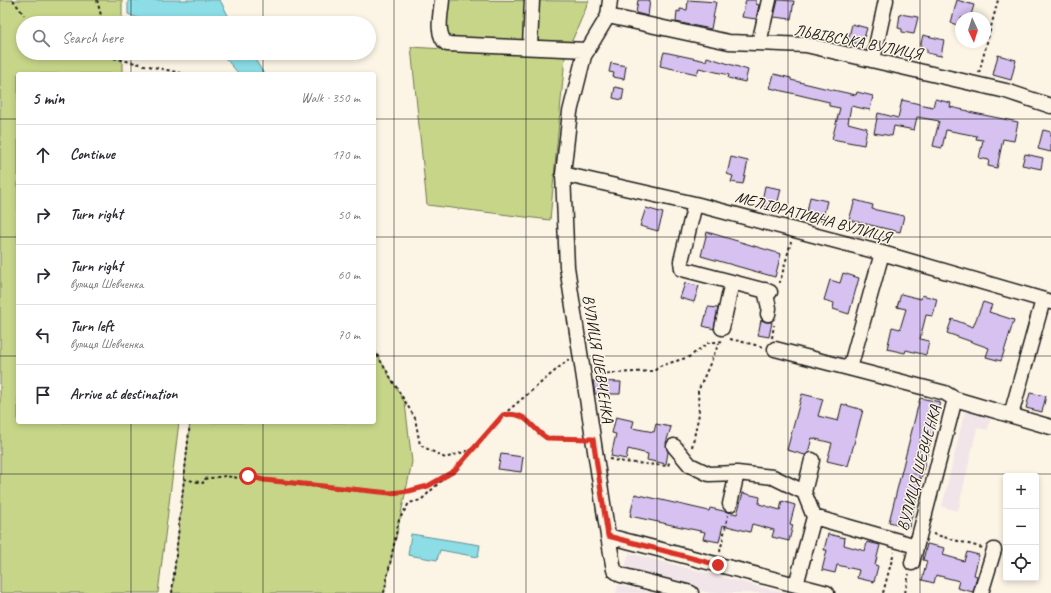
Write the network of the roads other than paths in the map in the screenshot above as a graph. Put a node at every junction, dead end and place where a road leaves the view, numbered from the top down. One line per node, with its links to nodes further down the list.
1 (442, 0): 8 (street)
2 (532, 0): 8 (street)
3 (610, 0): 6 (street, ВУЛИЦЯ ШЕВЧЕНКА)
4 (769, 0): 7 (street)
5 (886, 0): 10 (street)
6 (608, 16): 7 (street, ЛЬВІВСЬКА ВУЛИЦЯ); 9 (street, ВУЛИЦЯ ШЕВЧЕНКА)
7 (759, 43): 10 (street, ЛЬВІВСЬКА ВУЛИЦЯ)
8 (530, 46): 9 (street)
9 (588, 50): 12 (street, ВУЛИЦЯ ШЕВЧЕНКА)
10 (872, 60): 11 (street, ЛЬВІВСЬКА ВУЛИЦЯ)
11 (1051, 106)
12 (563, 174): 13 (street, МЕЛІОРАТИВНА ВУЛИЦЯ); 30 (street, ВУЛИЦЯ ШЕВЧЕНКА)
13 (695, 204): 14 (street, МЕЛІОРАТИВНА ВУЛИЦЯ); 15 (street)
14 (882, 253): 16 (street, МЕЛІОРАТИВНА ВУЛИЦЯ); 20 (street)
15 (732, 282): 17 (street); 18 (street)
16 (1047, 301): 22 (street)
17 (768, 311)
18 (722, 328)
19 (775, 349): 20 (street, ВУЛИЦЯ ШЕВЧЕНКА)
20 (850, 368): 21 (street, ВУЛИЦЯ ШЕВЧЕНКА)
21 (955, 399): 22 (street, ВУЛИЦЯ ШЕВЧЕНКА); 31 (street, ВУЛИЦЯ ШЕВЧЕНКА)
22 (1012, 415): 23 (street, ВУЛИЦЯ ШЕВЧЕНКА)
23 (1051, 427)
24 (674, 446): 26 (street)
25 (812, 460): 27 (street)
26 (737, 473): 27 (street); 28 (street)
27 (804, 492): 29 (street)
28 (730, 504)
29 (814, 517): 31 (street, ВУЛИЦЯ ШЕВЧЕНКА); 34 (street)
30 (608, 536): 34 (street); 35 (street, ВУЛИЦЯ ШЕВЧЕНКА)
31 (916, 546): 33 (street, ВУЛИЦЯ ШЕВЧЕНКА)
32 (994, 550): 37 (street)
33 (912, 564)
34 (796, 585): 36 (street)
35 (691, 593)
36 (827, 593)
37 (982, 593)

